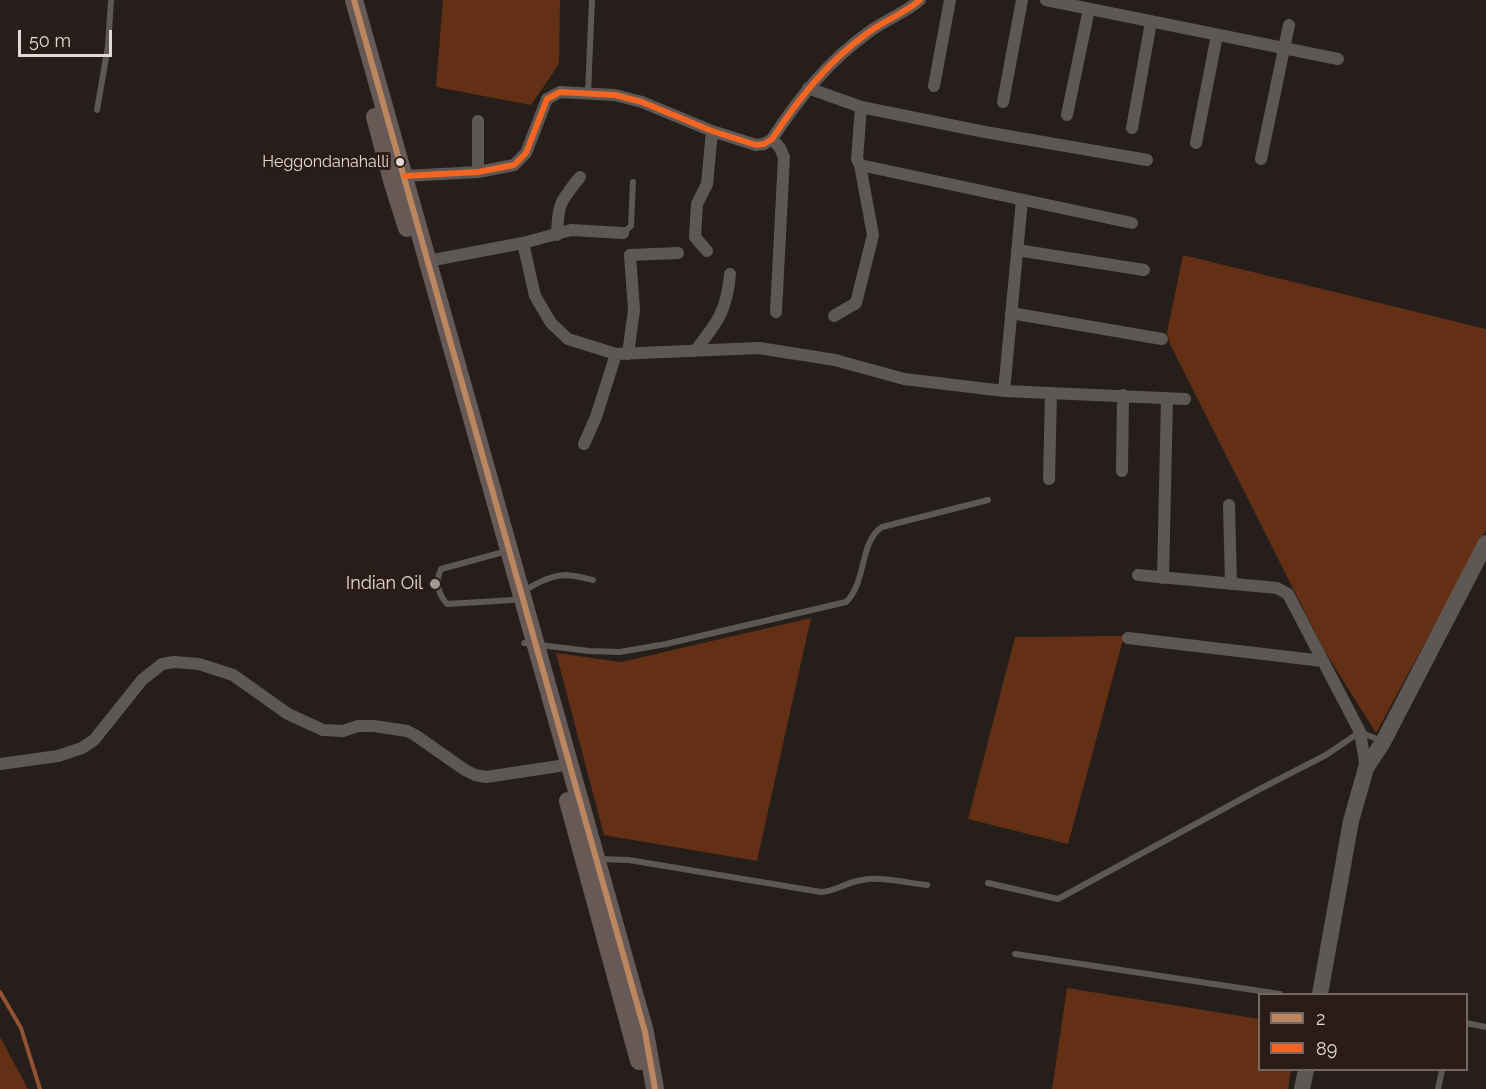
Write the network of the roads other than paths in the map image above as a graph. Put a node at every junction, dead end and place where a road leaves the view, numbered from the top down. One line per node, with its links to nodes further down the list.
1 (111, 0): 20 (lane)
2 (344, 0): 62 (main road)
3 (354, 0): 31 (main road)
4 (592, 0): 17 (lane)
5 (920, 0): 16 (street)
6 (950, 0): 15 (street)
7 (1022, 0): 18 (street)
8 (1046, 0): 9 (street)
9 (1089, 9): 10 (street); 21 (street)
10 (1151, 22): 12 (street); 23 (street)
11 (1289, 25): 13 (street)
12 (1217, 35): 13 (street); 26 (street)
13 (1284, 48): 14 (street); 27 (street)
14 (1338, 59)
15 (934, 86)
16 (808, 88): 19 (street); 25 (street)
17 (588, 93): 24 (street); 30 (street)
18 (1003, 102)
19 (861, 107): 28 (street); 29 (street)
20 (97, 110)
21 (1067, 115)
22 (478, 121): 30 (street)
23 (1132, 128)
24 (712, 131): 25 (street); 39 (street)
25 (771, 139): 45 (street)
26 (1196, 143)
27 (1261, 159)
28 (1147, 160)
29 (860, 165): 34 (street); 47 (street)
30 (478, 172): 31 (street)
31 (405, 177): 42 (main road)
32 (580, 177): 37 (street)
33 (633, 182): 36 (lane)
34 (1022, 200): 35 (street); 40 (street)
35 (1132, 223)
36 (623, 233): 37 (street)
37 (557, 235): 38 (street)
38 (523, 243): 42 (street); 50 (street)
39 (707, 250)
40 (1017, 250): 43 (street); 46 (street)
41 (678, 254): 50 (street)
42 (428, 261): 67 (main road)
43 (1144, 270)
44 (730, 274): 49 (street)
45 (776, 312)
46 (1011, 313): 48 (street); 51 (street)
47 (834, 316)
48 (1162, 339)
49 (695, 351): 50 (street); 51 (street)
50 (622, 354): 56 (street)
51 (1004, 391): 52 (street)
52 (1051, 393): 53 (street); 58 (street)
53 (1123, 395): 54 (street); 57 (street)
54 (1167, 399): 55 (street); 64 (street)
55 (1185, 399)
56 (584, 444)
57 (1122, 471)
58 (1049, 479)
59 (988, 500): 69 (lane)
60 (1229, 505): 66 (street)
61 (1486, 543): 72 (street)
62 (500, 553): 67 (main road); 67 (lane)
63 (1138, 576): 64 (street)
64 (1162, 578): 66 (street)
65 (593, 580): 67 (lane)
66 (1231, 584): 70 (street)
67 (517, 596): 69 (main road)
68 (1128, 638): 70 (street)
69 (530, 644): 74 (main road); 76 (main road)
70 (1323, 661): 71 (street)
71 (1360, 732): 72 (lane); 75 (street); 77 (lane)
72 (1383, 741): 75 (street)
73 (0, 764): 74 (street)
74 (559, 766): 76 (main road)
75 (1366, 768): 81 (street)
76 (589, 858): 78 (lane); 86 (main road); 87 (main road)
77 (988, 883)
78 (927, 885)
79 (1016, 954): 80 (lane)
80 (1273, 993)
81 (1320, 993)
82 (1468, 1023): 83 (lane)
83 (1486, 1027)
84 (1306, 1071): 88 (street)
85 (1442, 1071): 89 (lane)
86 (643, 1089)
87 (655, 1089)
88 (1302, 1089)
89 (1438, 1089)

